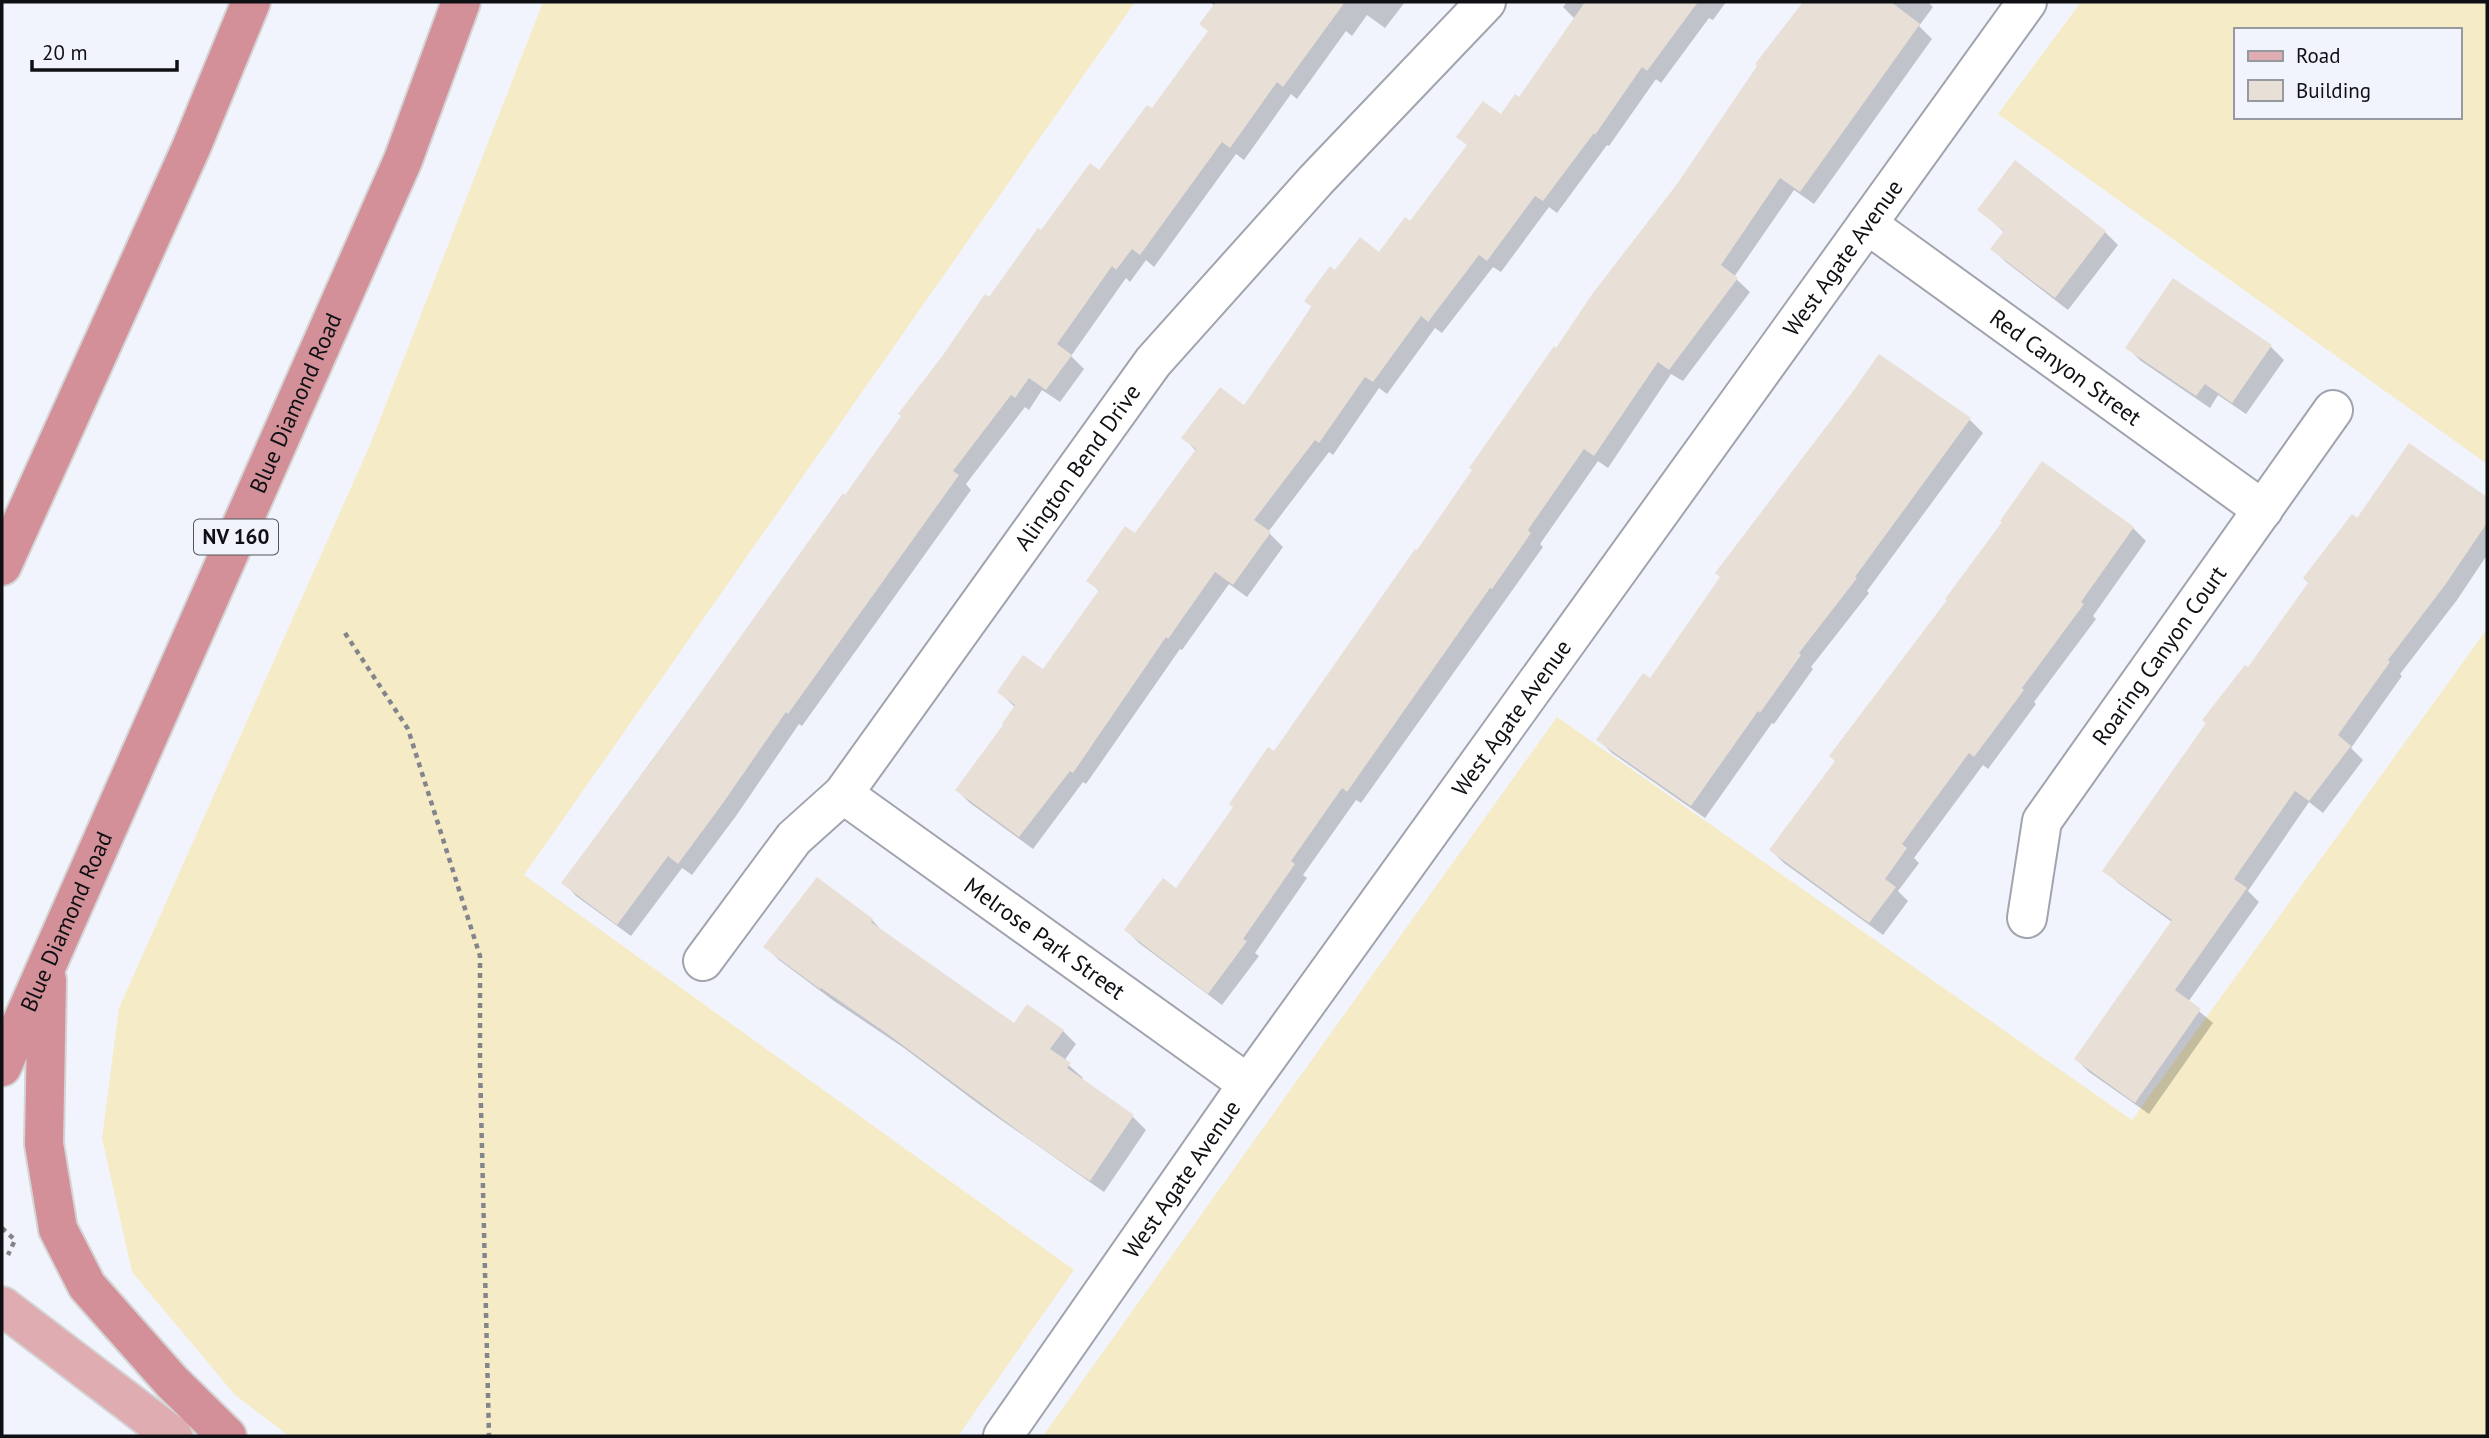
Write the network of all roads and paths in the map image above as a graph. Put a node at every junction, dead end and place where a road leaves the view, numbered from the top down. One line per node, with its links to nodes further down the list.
1 (251, 2): 7 (highway)
2 (461, 2): 15 (highway, Blue Diamond Road / NV 160)
3 (1486, 2): 12 (street, Alington Bend Drive)
4 (2027, 2): 5 (street, West Agate Avenue)
5 (1867, 224): 8 (street, Red Canyon Street); 17 (street, West Agate Avenue)
6 (2333, 410): 8 (street, Roaring Canyon Court)
7 (42, 475): 9 (highway); 10 (highway)
8 (2263, 510): 13 (street, Roaring Canyon Court)
9 (2, 540)
10 (2, 566)
11 (345, 633): 23 (path)
12 (843, 794): 14 (street, Alington Bend Drive); 17 (street, Melrose Park Street)
13 (2027, 918)
14 (703, 961)
15 (47, 964): 16 (highway, Blue Diamond Road / NV 160); 22 (highway)
16 (2, 1068)
17 (1248, 1084): 24 (street, West Agate Avenue)
18 (2, 1228): 19 (path)
19 (8, 1255)
20 (2, 1306): 21 (main road)
21 (173, 1436)
22 (227, 1436)
23 (489, 1436)
24 (1003, 1436)

